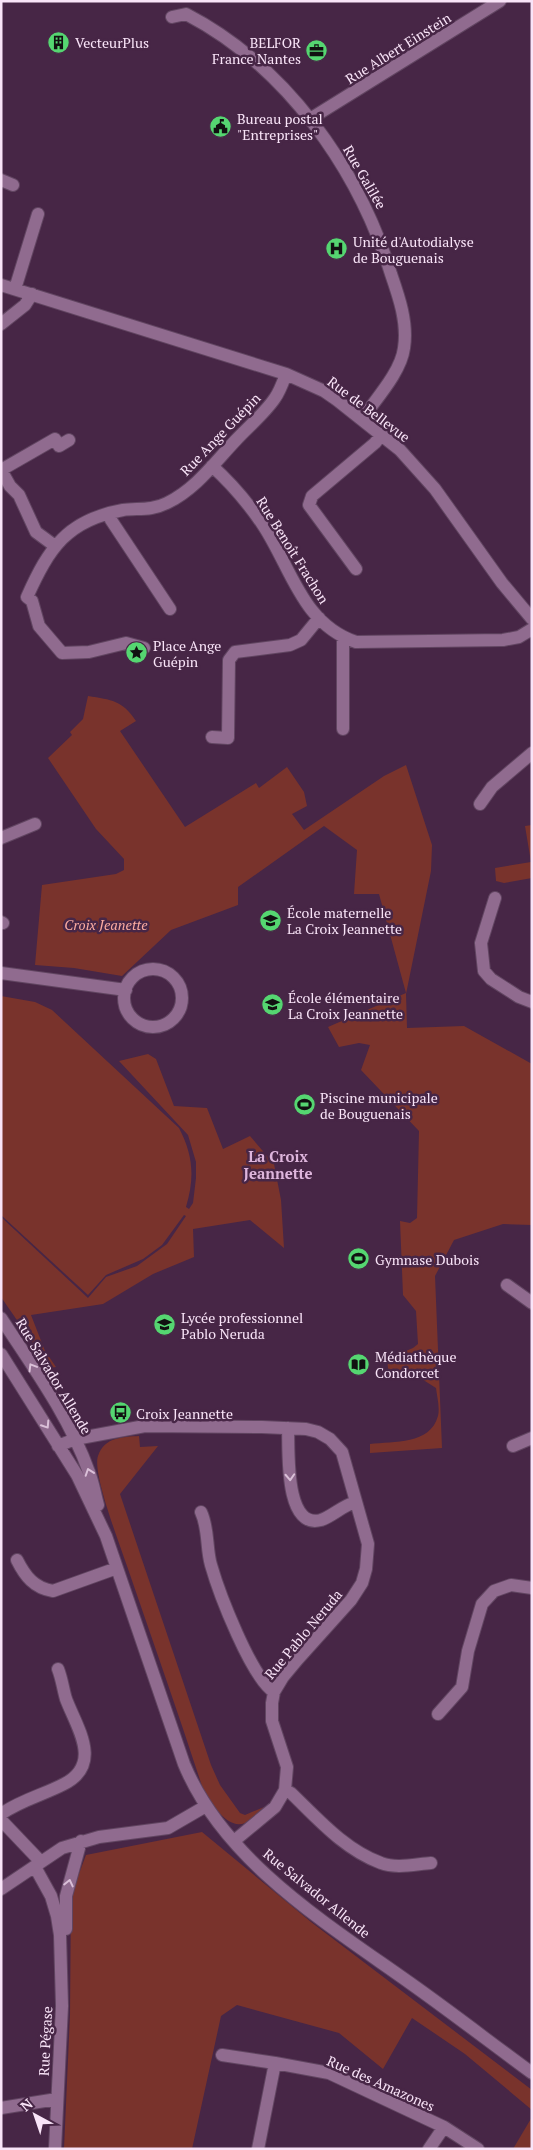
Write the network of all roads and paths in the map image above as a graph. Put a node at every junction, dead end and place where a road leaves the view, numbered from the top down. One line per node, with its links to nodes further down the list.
1 (500, 1): 3 (street, Rue Albert Einstein)
2 (172, 17): 3 (street, Rue Galilée)
3 (310, 120): 10 (street, Rue Galilée)
4 (38, 214): 6 (street)
5 (1, 285): 6 (street, Rue de Bellevue)
6 (15, 289): 7 (street, Rue de Bellevue)
7 (32, 294): 8 (street); 9 (street, Rue de Bellevue)
8 (1, 324)
9 (286, 374): 10 (street, Rue de Bellevue); 13 (street, Rue Ange Guépin)
10 (362, 419): 11 (street, Rue de Bellevue)
11 (382, 434): 17 (street); 20 (street, Rue de Bellevue)
12 (69, 440): 14 (street)
13 (212, 466): 15 (street, Rue Ange Guépin); 19 (street, Rue Benoît Frachon)
14 (1, 470): 16 (street)
15 (109, 513): 16 (street, Rue Ange Guépin); 18 (street)
16 (55, 546): 23 (street, Rue Ange Guépin)
17 (356, 568)
18 (170, 609)
19 (319, 618): 22 (street, Rue Benoît Frachon); 25 (street)
20 (532, 618)
21 (532, 629): 22 (street)
22 (343, 638): 24 (street)
23 (144, 648)
24 (343, 729)
25 (212, 737)
26 (532, 753): 27 (street)
27 (480, 804)
28 (35, 824): 29 (street)
29 (1, 838)
30 (495, 898): 33 (street)
31 (1, 973): 32 (street)
32 (126, 990): 32 (street)
33 (532, 1002)
34 (507, 1285): 35 (street)
35 (532, 1302)
36 (1, 1318): 40 (street, Rue Salvador Allende, one-way to 36)
37 (1, 1354): 41 (street, Rue Salvador Allende, one-way to 41)
38 (288, 1428): 40 (street, Rue Pablo Neruda); 43 (street, Rue Pablo Neruda); 43 (street, one-way to 43)
39 (532, 1438): 42 (street)
40 (76, 1439): 41 (street, Rue Pablo Neruda); 45 (street, Rue Salvador Allende, one-way to 40)
41 (58, 1446): 45 (street, Rue Salvador Allende)
42 (513, 1446)
43 (356, 1502): 50 (street, Rue Pablo Neruda)
44 (201, 1512): 50 (street)
45 (106, 1536): 47 (street, Rue Salvador Allende)
46 (17, 1560): 47 (street)
47 (117, 1568): 53 (street, Rue Salvador Allende)
48 (532, 1588): 51 (street)
49 (58, 1669): 54 (street)
50 (274, 1692): 52 (street, Rue Pablo Neruda)
51 (438, 1714)
52 (285, 1790): 57 (street); 58 (street)
53 (206, 1806): 56 (street); 57 (street, Rue Salvador Allende)
54 (1, 1814)
55 (1, 1820): 59 (street, Rue Pégase)
56 (81, 1841): 59 (street); 61 (street, Rue Pégase, one-way to 56)
57 (234, 1841): 64 (street, Rue Salvador Allende)
58 (431, 1863)
59 (38, 1864): 60 (street); 61 (street, Rue Pégase)
60 (1, 1889)
61 (62, 1966): 65 (street, Rue Pégase)
62 (222, 2055): 63 (street, Rue des Amazones)
63 (275, 2063): 67 (street, Rue des Amazones); 69 (street)
64 (532, 2074)
65 (57, 2099): 66 (street); 68 (street, Rue Pégase)
66 (1, 2108)
67 (444, 2128): 70 (street, Rue des Amazones); 71 (street, Rue des Amazones)
68 (55, 2149)
69 (258, 2149)
70 (429, 2149)
71 (478, 2149)

